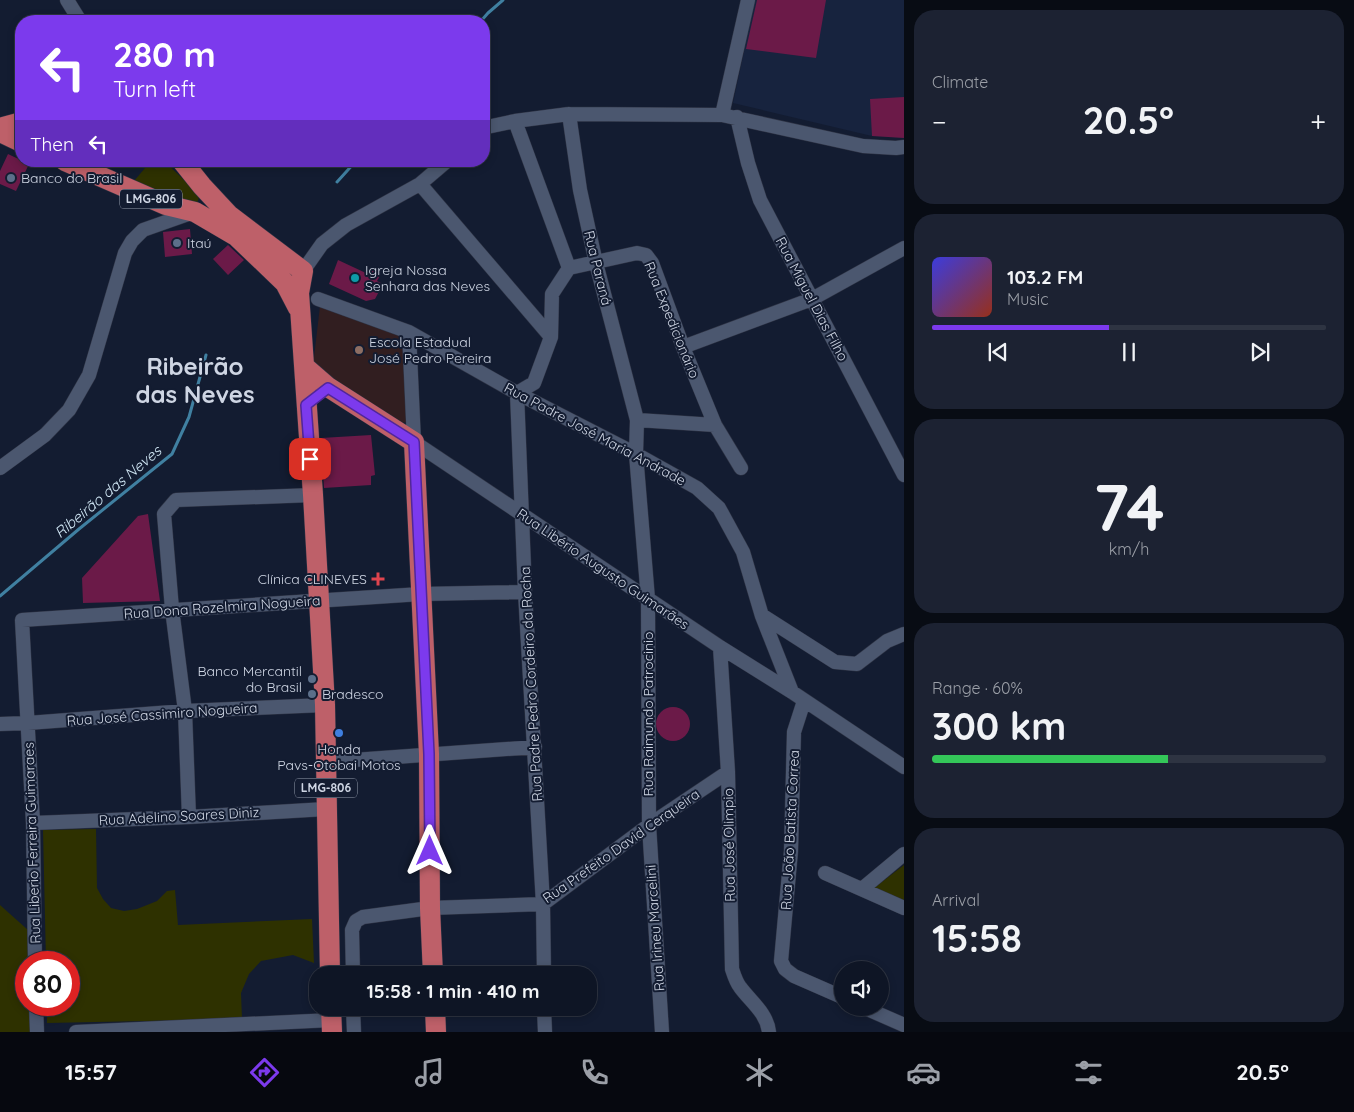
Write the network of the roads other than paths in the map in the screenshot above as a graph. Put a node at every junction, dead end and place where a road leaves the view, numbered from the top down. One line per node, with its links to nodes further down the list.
1 (67, 0): 3 (street)
2 (748, 0): 5 (street)
3 (76, 15)
4 (569, 114): 5 (street); 7 (street); 19 (street, Rua Paraná)
5 (722, 115): 6 (street)
6 (737, 117): 12 (street); 24 (street, Rua Miguel Dias Filho)
7 (515, 120): 9 (street); 20 (street)
8 (15, 124): 10 (highway)
9 (490, 127)
10 (0, 130): 11 (highway)
11 (15, 139)
12 (904, 147)
13 (80, 167): 17 (highway, LMG-806)
14 (187, 167): 21 (highway, LMG-806)
15 (440, 167): 16 (street)
16 (420, 184): 21 (street); 27 (street)
17 (194, 212): 22 (highway, LMG-806); 37 (street)
18 (904, 248): 24 (street)
19 (596, 263): 20 (street, Rua Expedicionário); 28 (street, Rua Expedicionário); 33 (street, Rua Paraná)
20 (569, 268): 27 (street)
21 (303, 271): 22 (highway); 25 (highway, LMG-806)
22 (285, 283): 25 (highway, LMG-806)
23 (318, 299): 26 (street, Rua Padre José Maria Andrade)
24 (812, 299): 28 (street); 39 (street, Rua Miguel Dias Filho)
25 (300, 314): 29 (highway, LMG-806)
26 (409, 332): 31 (street, Rua Padre José Maria Andrade); 35 (street)
27 (551, 337): 31 (street)
28 (683, 348): 34 (street, Rua Expedicionário)
29 (304, 367): 30 (highway, Rua Libério Augusto Guimarães); 32 (highway, LMG-806)
30 (328, 388): 32 (highway); 35 (highway, Rua Libério Augusto Guimarães)
31 (517, 393): 36 (street, Rua Padre José Maria Andrade); 41 (street, Rua Padre Pedro Cordeiro da Rocha)
32 (306, 405): 40 (highway, LMG-806)
33 (637, 420): 34 (street); 36 (street, Rua Paraná)
34 (715, 425): 38 (street, Rua Expedicionário)
35 (414, 442): 41 (street, Rua Libério Augusto Guimarães); 43 (highway)
36 (636, 454): 44 (street, Rua Raimundo Patrocinio); 47 (street, Rua Padre José Maria Andrade)
37 (0, 468)
38 (741, 468)
39 (904, 475)
40 (313, 495): 45 (highway, LMG-806); 46 (street)
41 (522, 515): 42 (street, Rua Padre Pedro Cordeiro da Rocha); 44 (street, Rua Libério Augusto Guimarães)
42 (525, 592): 43 (street, Rua Dona Rozelmira Nogueira); 58 (street, Rua Padre Pedro Cordeiro da Rocha)
43 (421, 594): 45 (street, Rua Dona Rozelmira Nogueira); 59 (highway)
44 (648, 599): 49 (street, Rua Libério Augusto Guimarães); 66 (street, Rua Raimundo Patrocinio)
45 (319, 600): 46 (street, Rua Dona Rozelmira Nogueira); 54 (highway, LMG-806)
46 (172, 609): 55 (street); 56 (street, Rua Dona Rozelmira Nogueira)
47 (762, 616): 48 (street); 50 (street, Rua Padre José Maria Andrade)
48 (904, 634)
49 (720, 647): 51 (street, Rua Libério Augusto Guimarães); 62 (street, Rua José Olimpio)
50 (779, 660): 51 (street); 52 (street, Rua Padre José Maria Andrade)
51 (761, 673): 52 (street, Rua Libério Augusto Guimarães)
52 (792, 692): 53 (street, Rua Libério Augusto Guimarães)
53 (804, 701): 61 (street, Rua Libério Augusto Guimarães); 78 (street, Rua João Batista Correa)
54 (325, 705): 55 (street, Rua José Cassimiro Nogueira); 60 (highway, LMG-806)
55 (185, 711): 56 (street, Rua José Cassimiro Nogueira); 64 (street)
56 (28, 723): 57 (street, Rua José Cassimiro Nogueira); 65 (street, Rua Liberio Ferreira Guimaraes)
57 (0, 724)
58 (535, 747): 59 (street); 70 (street, Rua Padre Pedro Cordeiro da Rocha)
59 (429, 754): 60 (street); 71 (highway)
60 (326, 762): 63 (highway, LMG-806)
61 (904, 767)
62 (728, 772): 66 (street, Rua Prefeito David Cerqueira); 92 (street, Rua José Olimpio)
63 (326, 809): 64 (street, Rua Adelino Soares Diniz); 74 (highway, LMG-806)
64 (188, 817): 65 (street, Rua Adelino Soares Diniz)
65 (32, 822): 73 (street, Rua Liberio Ferreira Guimaraes)
66 (648, 824): 70 (street, Rua Prefeito David Cerqueira); 91 (street, Rua Irineu Marcelini)
67 (904, 854): 69 (street)
68 (825, 874): 69 (street)
69 (862, 889): 72 (street)
70 (543, 904): 71 (street, Rua Prefeito David Cerqueira); 77 (street, Rua Padre Pedro Cordeiro da Rocha)
71 (430, 908): 75 (street, Rua Prefeito David Cerqueira); 76 (highway)
72 (904, 908)
73 (35, 951)
74 (330, 966)
75 (353, 966)
76 (433, 966)
77 (544, 966)
78 (834, 994)
79 (36, 1016): 86 (street)
80 (353, 1016): 88 (street)
81 (435, 1016): 89 (highway)
82 (544, 1016): 90 (street)
83 (883, 1016): 85 (street)
84 (332, 1020): 87 (street)
85 (904, 1025)
86 (36, 1032)
87 (76, 1032)
88 (354, 1032)
89 (436, 1032)
90 (545, 1032)
91 (662, 1032)
92 (770, 1032)

